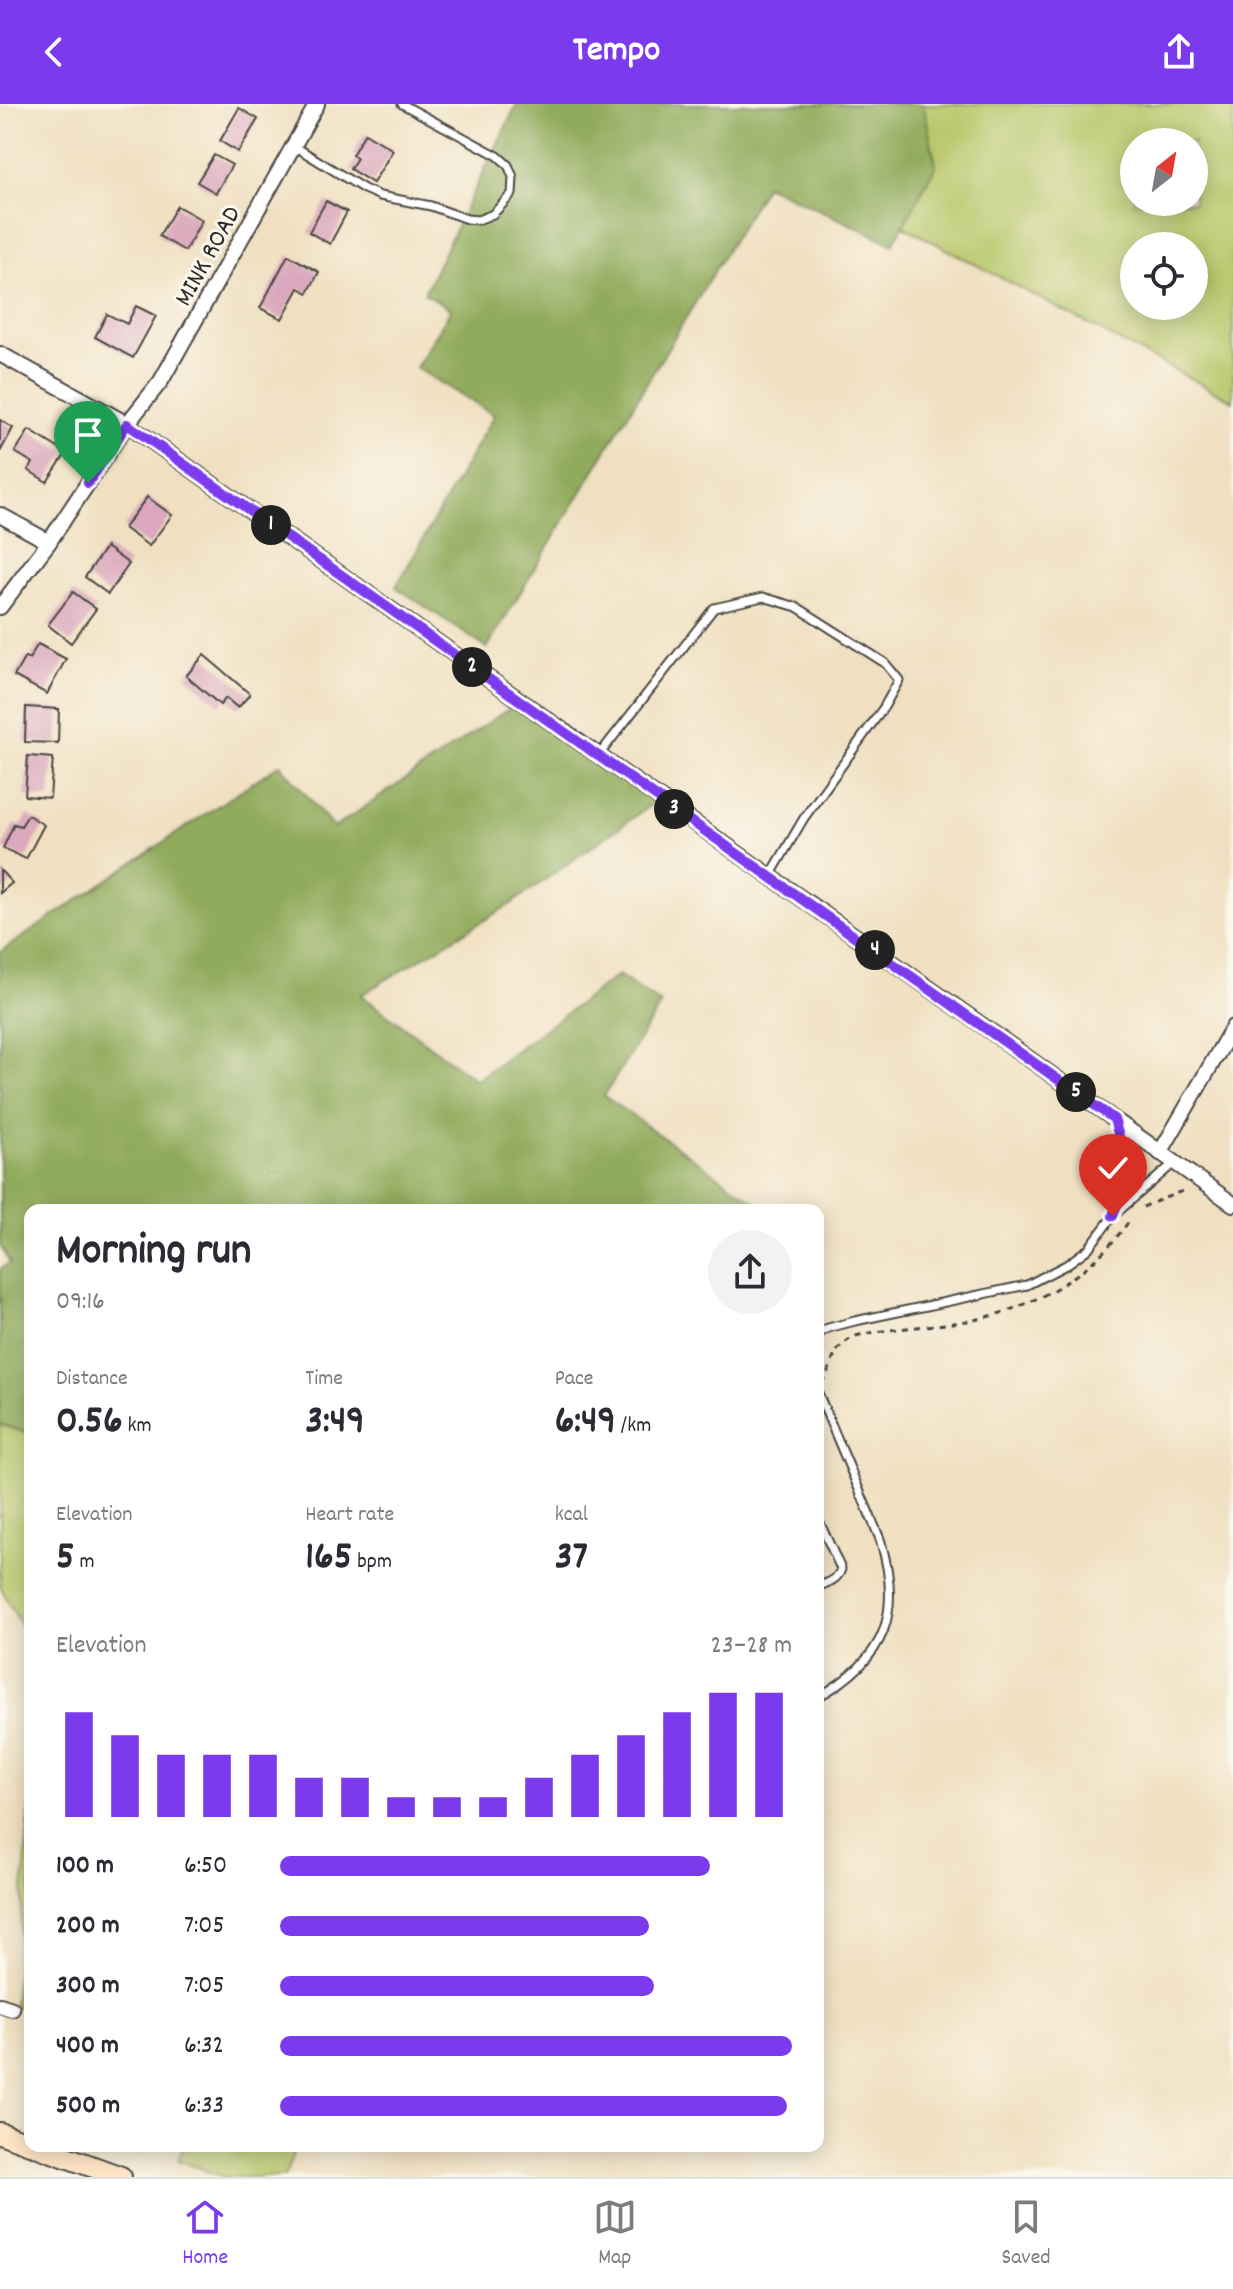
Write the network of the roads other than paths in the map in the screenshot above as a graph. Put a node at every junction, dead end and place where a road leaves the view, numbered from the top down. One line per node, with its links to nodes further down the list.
1 (317, 104): 3 (street, MINK ROAD)
2 (402, 104): 3 (lane)
3 (294, 146): 5 (street, MINK ROAD)
4 (0, 354): 5 (street)
5 (127, 424): 7 (street, MINK ROAD); 9 (street)
6 (0, 515): 7 (street)
7 (49, 542): 8 (street, MINK ROAD)
8 (0, 607)
9 (599, 756): 10 (street); 10 (lane)
10 (770, 876): 12 (street)
11 (1233, 1027): 13 (street)
12 (1114, 1119): 13 (street); 16 (lane)
13 (1160, 1153): 14 (street)
14 (1174, 1163): 15 (street); 16 (lane)
15 (1233, 1204)
16 (1113, 1216): 17 (lane)
17 (824, 1330)
18 (824, 1407): 21 (lane)
19 (824, 1532): 20 (lane)
20 (824, 1584)
21 (824, 1694)
22 (0, 2133): 23 (main road)
23 (24, 2142)
24 (52, 2152): 25 (main road)
25 (121, 2177)

